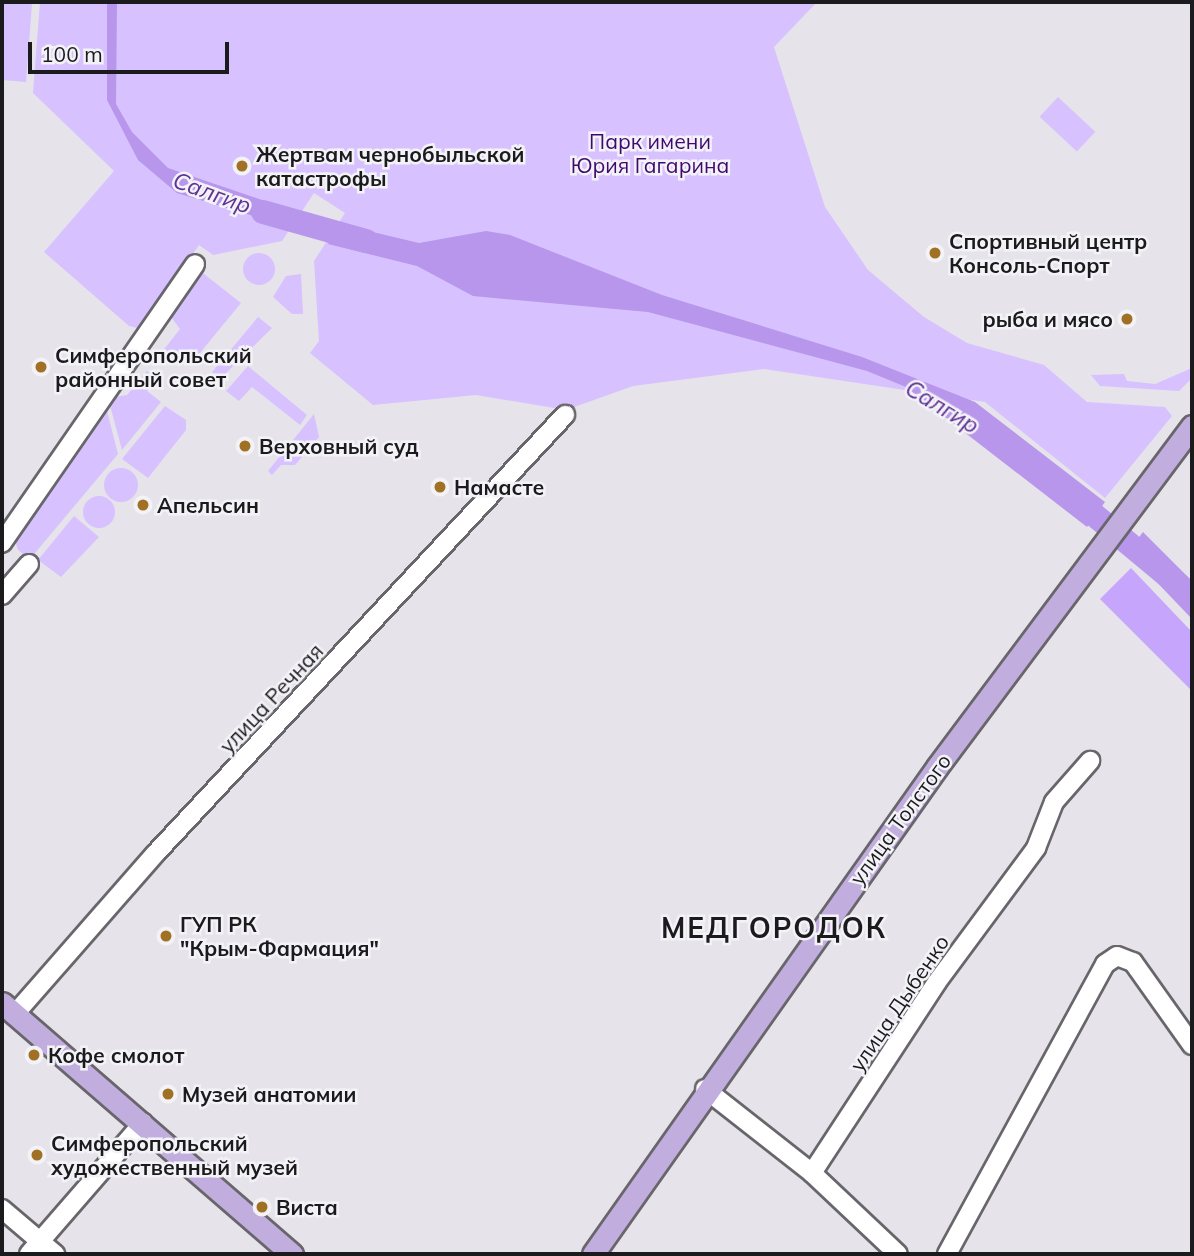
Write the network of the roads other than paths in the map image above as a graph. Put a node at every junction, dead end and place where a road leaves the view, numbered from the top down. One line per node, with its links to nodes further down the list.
1 (195, 264): 4 (street)
2 (565, 415): 8 (street, улица Речная)
3 (1192, 426): 10 (main road, улица Толстого)
4 (2, 543)
5 (29, 564): 6 (street)
6 (2, 596)
7 (1090, 761): 12 (street, улица Дыбенко)
8 (8, 1009): 11 (main road)
9 (1192, 1045): 19 (street)
10 (705, 1089): 12 (street); 17 (main road, улица Толстого)
11 (143, 1123): 14 (street); 16 (main road)
12 (812, 1173): 18 (street)
13 (2, 1209): 14 (street)
14 (35, 1248): 15 (street)
15 (55, 1254)
16 (292, 1254)
17 (593, 1254)
18 (898, 1254)
19 (947, 1254)

